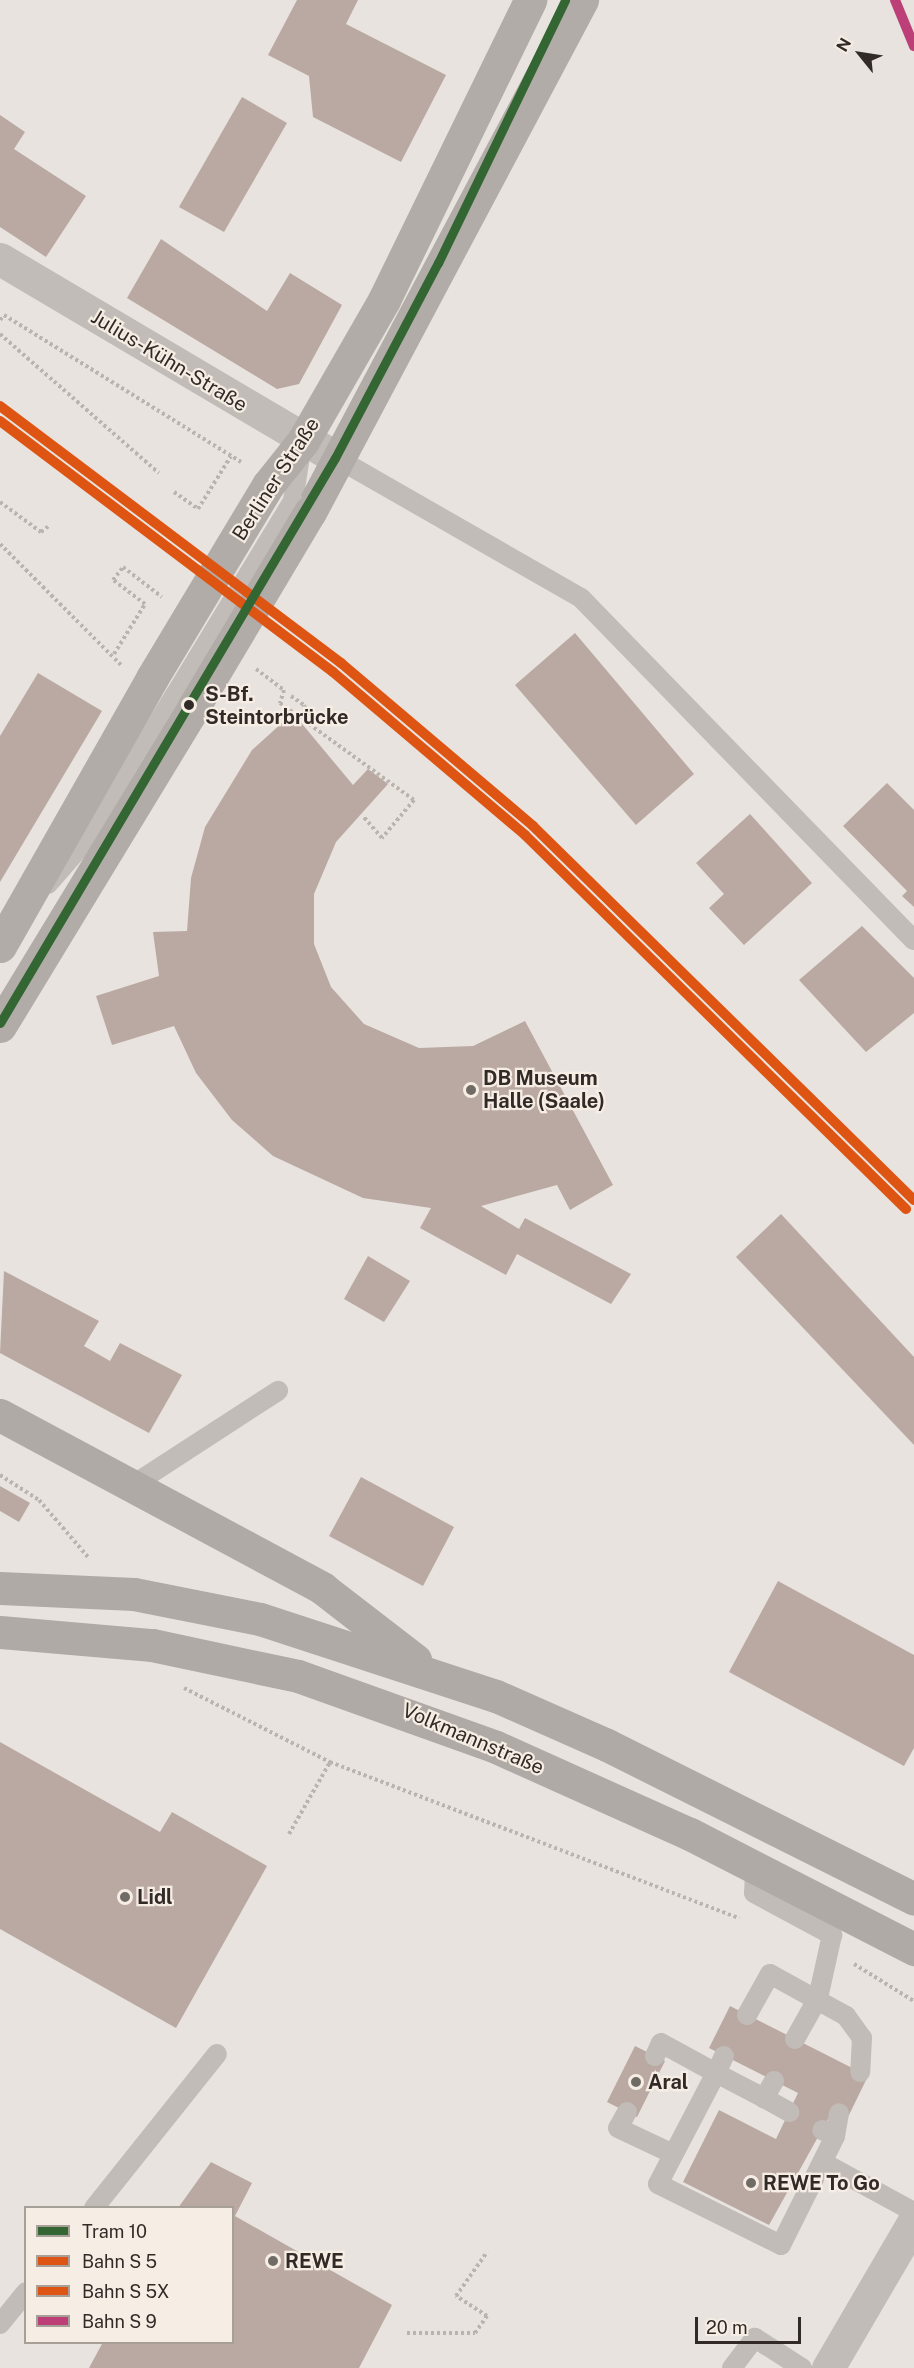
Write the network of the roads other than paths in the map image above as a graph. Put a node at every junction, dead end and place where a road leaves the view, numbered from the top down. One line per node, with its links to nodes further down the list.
1 (530, 0): 4 (street, Berliner Straße)
2 (582, 0): 5 (street, Berliner Straße)
3 (0, 259): 4 (street, Julius-Kühn-Straße)
4 (303, 441): 5 (street, Julius-Kühn-Straße); 6 (street, Berliner Straße)
5 (339, 460): 6 (street, Berliner Straße); 9 (lane)
6 (279, 491): 7 (street, Berliner Straße, bridge); 7 (street, Berliner Straße, bridge)
7 (161, 688): 8 (street, Berliner Straße); 10 (street, Berliner Straße)
8 (6, 935)
9 (914, 940)
10 (0, 1026)
11 (278, 1390): 13 (lane)
12 (0, 1415): 13 (main road)
13 (133, 1485): 16 (main road)
14 (0, 1588): 16 (main road, bridge)
15 (0, 1632): 17 (main road, Volkmannstraße, bridge)
16 (430, 1672): 18 (main road)
17 (755, 1869): 19 (main road, Volkmannstraße); 20 (lane)
18 (914, 1899)
19 (914, 1948)
20 (818, 1998): 21 (lane); 22 (lane); 26 (lane)
21 (747, 2015)
22 (795, 2039)
23 (217, 2054): 34 (lane)
24 (655, 2056): 25 (lane)
25 (720, 2064): 28 (lane); 32 (lane)
26 (860, 2072)
27 (774, 2080): 28 (lane)
28 (764, 2098): 30 (lane)
29 (627, 2112): 32 (lane)
30 (789, 2112)
31 (840, 2113): 33 (lane)
32 (673, 2154): 33 (lane)
33 (824, 2163): 35 (lane)
34 (96, 2206)
35 (914, 2212)
36 (914, 2221): 41 (street)
37 (24, 2294): 38 (lane)
38 (0, 2324)
39 (732, 2368): 40 (lane)
40 (802, 2368)
41 (828, 2368)

